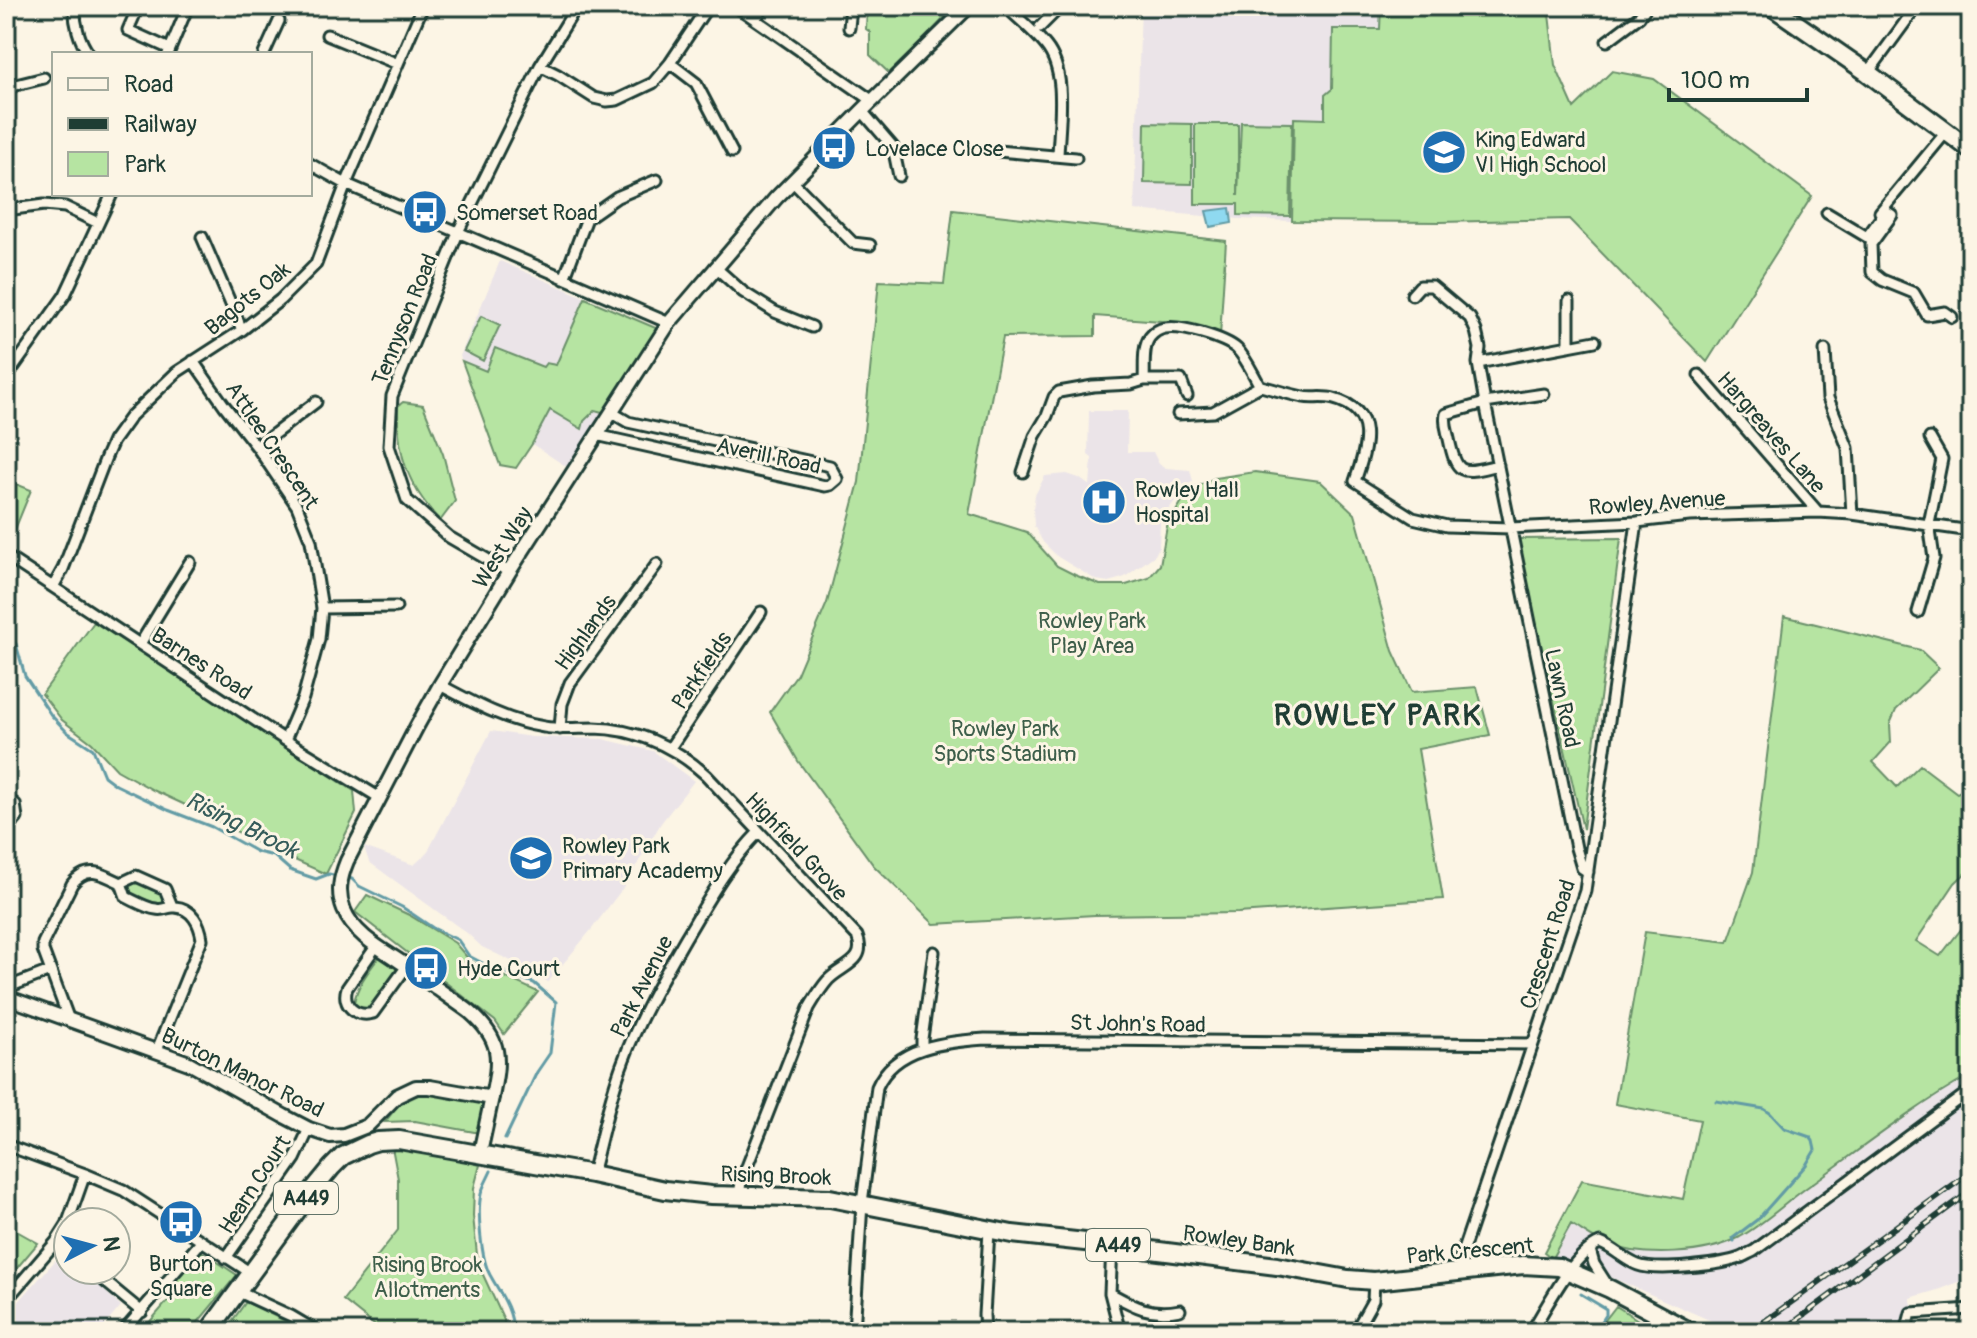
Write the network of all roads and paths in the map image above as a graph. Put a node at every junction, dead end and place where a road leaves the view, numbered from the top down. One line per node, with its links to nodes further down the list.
1 (75, 6): 23 (street)
2 (188, 6): 22 (street)
3 (423, 6): 26 (street, Bagots Oak)
4 (577, 6): 27 (street, Tennyson Road)
5 (708, 6): 25 (street)
6 (736, 6): 16 (street)
7 (765, 6): 16 (street)
8 (851, 6): 19 (street)
9 (969, 6): 31 (street, West Way)
10 (1005, 6): 37 (street)
11 (1061, 6): 18 (street)
12 (1647, 6): 21 (street)
13 (1771, 6): 28 (highway)
14 (1917, 6): 28 (street)
15 (135, 14): 22 (street)
16 (755, 19): 31 (street)
17 (279, 21): 24 (street)
18 (1040, 27)
19 (849, 28)
20 (327, 35): 26 (street)
21 (1607, 41)
22 (169, 51)
23 (88, 52)
24 (265, 52)
25 (670, 63): 27 (street); 36 (street)
26 (398, 64): 43 (street, Bagots Oak)
27 (540, 66): 49 (street, Tennyson Road)
28 (1868, 73): 33 (highway)
29 (44, 78): 30 (street)
30 (6, 89)
31 (873, 101): 32 (street, West Way)
32 (862, 111): 40 (street); 42 (street, West Way)
33 (1947, 131): 34 (highway); 46 (street)
34 (1971, 150)
35 (998, 151): 37 (street)
36 (732, 152)
37 (1058, 156): 38 (street)
38 (1076, 158)
39 (312, 165): 43 (street)
40 (899, 176)
41 (657, 180): 53 (street)
42 (793, 182): 51 (street); 52 (street, West Way)
43 (346, 184): 49 (street); 59 (street, Bagots Oak)
44 (111, 196): 48 (street)
45 (6, 210): 48 (street)
46 (1881, 210): 47 (street); 56 (street)
47 (1827, 213)
48 (98, 223): 65 (street)
49 (458, 233): 53 (street); 90 (street, Tennyson Road)
50 (202, 237): 59 (street)
51 (870, 245)
52 (715, 267): 57 (street, West Way); 58 (street)
53 (564, 279): 57 (street)
54 (1412, 295): 64 (street, Lawn Road)
55 (1569, 301): 61 (street)
56 (1952, 317)
57 (669, 323): 74 (street, West Way)
58 (812, 327)
59 (242, 330): 63 (street, Bagots Oak)
60 (1595, 341): 61 (street)
61 (1569, 346): 64 (street)
62 (1825, 350): 82 (street)
63 (193, 361): 78 (street, Attlee Crescent); 91 (street, Bagots Oak)
64 (1478, 363): 73 (street, Lawn Road)
65 (10, 364): 67 (street)
66 (1699, 375): 81 (street, Hargreaves Lane)
67 (6, 378)
68 (1144, 380): 69 (street); 71 (street); 80 (street)
69 (1260, 386): 75 (street); 85 (street, Rowley Avenue)
70 (1544, 394): 73 (street)
71 (1187, 396)
72 (316, 402): 78 (street)
73 (1485, 403): 79 (street, Lawn Road); 79 (street)
74 (611, 412): 76 (street, West Way); 76 (street, Averill Road)
75 (1178, 414)
76 (596, 435): 90 (street, West Way)
77 (1930, 438): 84 (street)
78 (257, 447): 93 (street, Attlee Crescent)
79 (1498, 465): 85 (street, Lawn Road)
80 (1023, 472)
81 (1818, 512): 82 (street, Rowley Avenue); 83 (street, Rowley Avenue)
82 (1852, 514): 84 (street, Rowley Avenue)
83 (1637, 522): 85 (street, Rowley Avenue); 105 (street, Crescent Road)
84 (1929, 524): 86 (street, Rowley Avenue); 95 (street)
85 (1510, 528): 105 (street, Lawn Road)
86 (1971, 531)
87 (6, 556): 91 (street, Barnes Road)
88 (190, 562): 96 (street)
89 (657, 564): 98 (street, Highlands)
90 (509, 572): 97 (street, West Way)
91 (53, 587): 96 (street, Barnes Road)
92 (396, 607): 93 (street)
93 (322, 608): 99 (street, Attlee Crescent)
94 (761, 612): 100 (street, Parkfields)
95 (1918, 612)
96 (140, 644): 99 (street, Barnes Road)
97 (440, 685): 98 (street, Highfield Grove); 101 (street, West Way)
98 (560, 729): 100 (street, Highfield Grove)
99 (285, 740): 101 (street, Barnes Road)
100 (670, 748): 104 (street, Highfield Grove)
101 (380, 798): 108 (street, West Way)
102 (6, 799): 103 (street)
103 (6, 831)
104 (759, 832): 124 (street, Park Avenue); 125 (street, Highfield Grove)
105 (1588, 872): 115 (street, Crescent Road)
106 (121, 883): 107 (street); 107 (street); 111 (street)
107 (172, 906): 117 (street)
108 (377, 945): 110 (street, West Way); 110 (street)
109 (934, 952): 116 (street)
110 (407, 966): 119 (street, West Way)
111 (50, 971): 112 (street); 114 (street)
112 (6, 988)
113 (6, 997): 114 (street, Burton Manor Road)
114 (69, 1020): 117 (street, Burton Manor Road)
115 (1533, 1044): 116 (street, St John's Road); 135 (street, Crescent Road)
116 (922, 1049): 126 (street, St John's Road)
117 (157, 1050): 120 (street, Burton Manor Road)
118 (1971, 1090): 132 (street)
119 (492, 1098): 120 (street, Burton Manor Road); 122 (street, West Way)
120 (309, 1129): 133 (street, Hearn Court)
121 (6, 1145): 123 (street)
122 (480, 1153): 124 (highway, Rising Brook / A449); 136 (highway, Rising Brook / A449)
123 (85, 1174): 127 (street); 129 (street)
124 (592, 1174): 125 (highway, Rising Brook / A449)
125 (739, 1195): 126 (highway, Rising Brook / A449)
126 (862, 1203): 128 (highway, Rowley Bank / A449); 153 (street, St John's Road)
127 (74, 1206)
128 (989, 1231): 130 (highway, Rowley Bank / A449); 154 (street)
129 (201, 1242): 133 (street); 145 (street)
130 (1112, 1245): 137 (highway, Rowley Bank / A449); 141 (street)
131 (52, 1247): 142 (street)
132 (1590, 1250): 134 (street); 139 (street)
133 (226, 1258): 136 (street)
134 (1568, 1270): 135 (highway, Park Crescent / A449); 139 (highway, A449); 157 (street)
135 (1459, 1271): 137 (highway, Park Crescent / A449)
136 (251, 1273): 140 (highway, Rising Brook / A449)
137 (1374, 1281): 156 (street)
138 (110, 1286): 145 (street)
139 (1610, 1289): 158 (highway, A449)
140 (239, 1292): 146 (street); 149 (highway, Rising Brook / A449)
141 (1110, 1293): 144 (street); 155 (street)
142 (6, 1300)
143 (1971, 1309): 159 (street)
144 (1180, 1310)
145 (142, 1312): 148 (street)
146 (303, 1323): 150 (street); 151 (street)
147 (570, 1331): 152 (street)
148 (123, 1332)
149 (208, 1332)
150 (297, 1332)
151 (318, 1332)
152 (576, 1332)
153 (854, 1332)
154 (985, 1332)
155 (1120, 1332)
156 (1355, 1332)
157 (1531, 1332)
158 (1691, 1332)
159 (1906, 1332)

